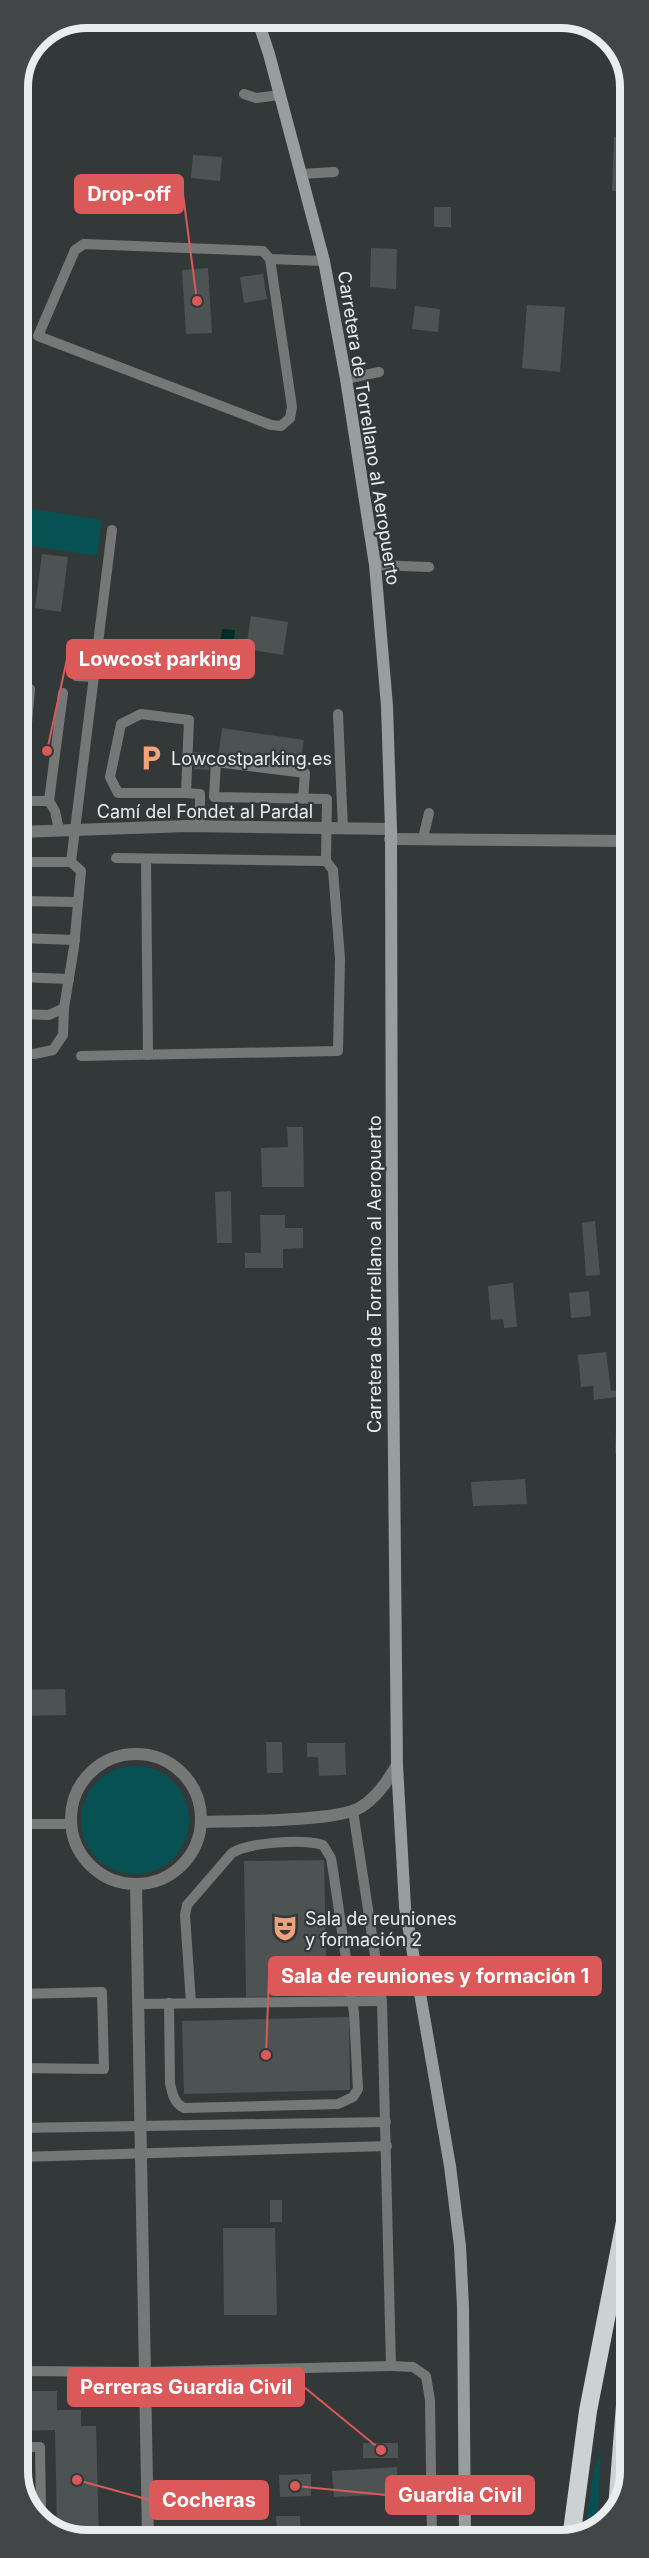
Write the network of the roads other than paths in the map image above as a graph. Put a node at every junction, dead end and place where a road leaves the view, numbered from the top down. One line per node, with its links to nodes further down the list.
1 (260, 28): 3 (street, Carretera de Torrellano al Aeropuerto)
2 (244, 94): 3 (lane)
3 (280, 95): 5 (street, Carretera de Torrellano al Aeropuerto)
4 (334, 172): 5 (lane)
5 (301, 174): 7 (street, Carretera de Torrellano al Aeropuerto)
6 (270, 259): 6 (lane); 7 (lane)
7 (324, 261): 9 (street, Carretera de Torrellano al Aeropuerto)
8 (379, 372): 9 (lane)
9 (346, 379): 11 (street, Carretera de Torrellano al Aeropuerto)
10 (112, 530): 14 (lane)
11 (375, 565): 12 (lane); 30 (street, Carretera de Torrellano al Aeropuerto)
12 (429, 567)
13 (76, 676): 14 (lane)
14 (93, 677): 28 (lane)
15 (30, 689): 17 (lane)
16 (63, 693): 22 (lane)
17 (28, 709)
18 (338, 714): 26 (lane)
19 (186, 793): 19 (lane); 24 (lane)
20 (303, 799): 20 (lane); 25 (lane)
21 (28, 801): 22 (lane)
22 (49, 801): 27 (lane)
23 (429, 813): 31 (lane)
24 (200, 826): 25 (street, Camí del Fondet al Pardal); 28 (street, Camí del Fondet al Pardal)
25 (328, 828): 26 (street, Camí del Fondet al Pardal); 35 (lane)
26 (343, 828): 30 (street, Camí del Fondet al Pardal)
27 (59, 830): 28 (street, Camí del Fondet al Pardal); 29 (street, Camí del Fondet al Pardal)
28 (74, 830): 37 (lane)
29 (28, 832)
30 (391, 834): 31 (street, Camí del Fondet al Pardal); 49 (street, Carretera de Torrellano al Aeropuerto)
31 (423, 838): 32 (street, Camí del Fondet al Pardal)
32 (621, 841)
33 (116, 858): 34 (lane)
34 (146, 858): 35 (lane); 47 (lane)
35 (326, 861): 47 (lane)
36 (28, 862): 37 (lane)
37 (71, 862): 39 (lane)
38 (28, 901): 39 (lane)
39 (78, 902): 41 (lane)
40 (28, 938): 41 (lane)
41 (75, 939): 43 (lane)
42 (28, 977): 43 (lane)
43 (69, 979): 44 (lane)
44 (64, 1008): 45 (lane); 46 (lane)
45 (28, 1014)
46 (28, 1054)
47 (148, 1055): 48 (lane)
48 (81, 1056)
49 (397, 1765): 50 (street); 79 (street, Carretera de Torrellano al Aeropuerto)
50 (353, 1811): 51 (street); 56 (lane)
51 (201, 1822): 53 (street); 54 (street)
52 (28, 1824): 53 (lane)
53 (71, 1824): 54 (street)
54 (136, 1884): 60 (street)
55 (28, 1994): 61 (lane)
56 (382, 2001): 57 (lane); 62 (lane)
57 (352, 2002): 58 (lane); 59 (lane); 59 (lane)
58 (169, 2003): 59 (lane); 60 (lane)
59 (192, 2003)
60 (138, 2004): 64 (street)
61 (28, 2068)
62 (386, 2122): 64 (lane); 65 (lane)
63 (28, 2128): 64 (lane)
64 (141, 2128): 66 (street)
65 (387, 2146): 66 (lane); 69 (lane)
66 (140, 2154): 67 (lane); 71 (street)
67 (28, 2157)
68 (621, 2242): 76 (highway)
69 (391, 2366): 71 (lane); 78 (lane)
70 (28, 2371): 71 (lane)
71 (144, 2372): 77 (street)
72 (28, 2448): 75 (lane)
73 (621, 2457): 74 (highway)
74 (619, 2481)
75 (41, 2506)
76 (572, 2528)
77 (148, 2529)
78 (432, 2530)
79 (465, 2530)

